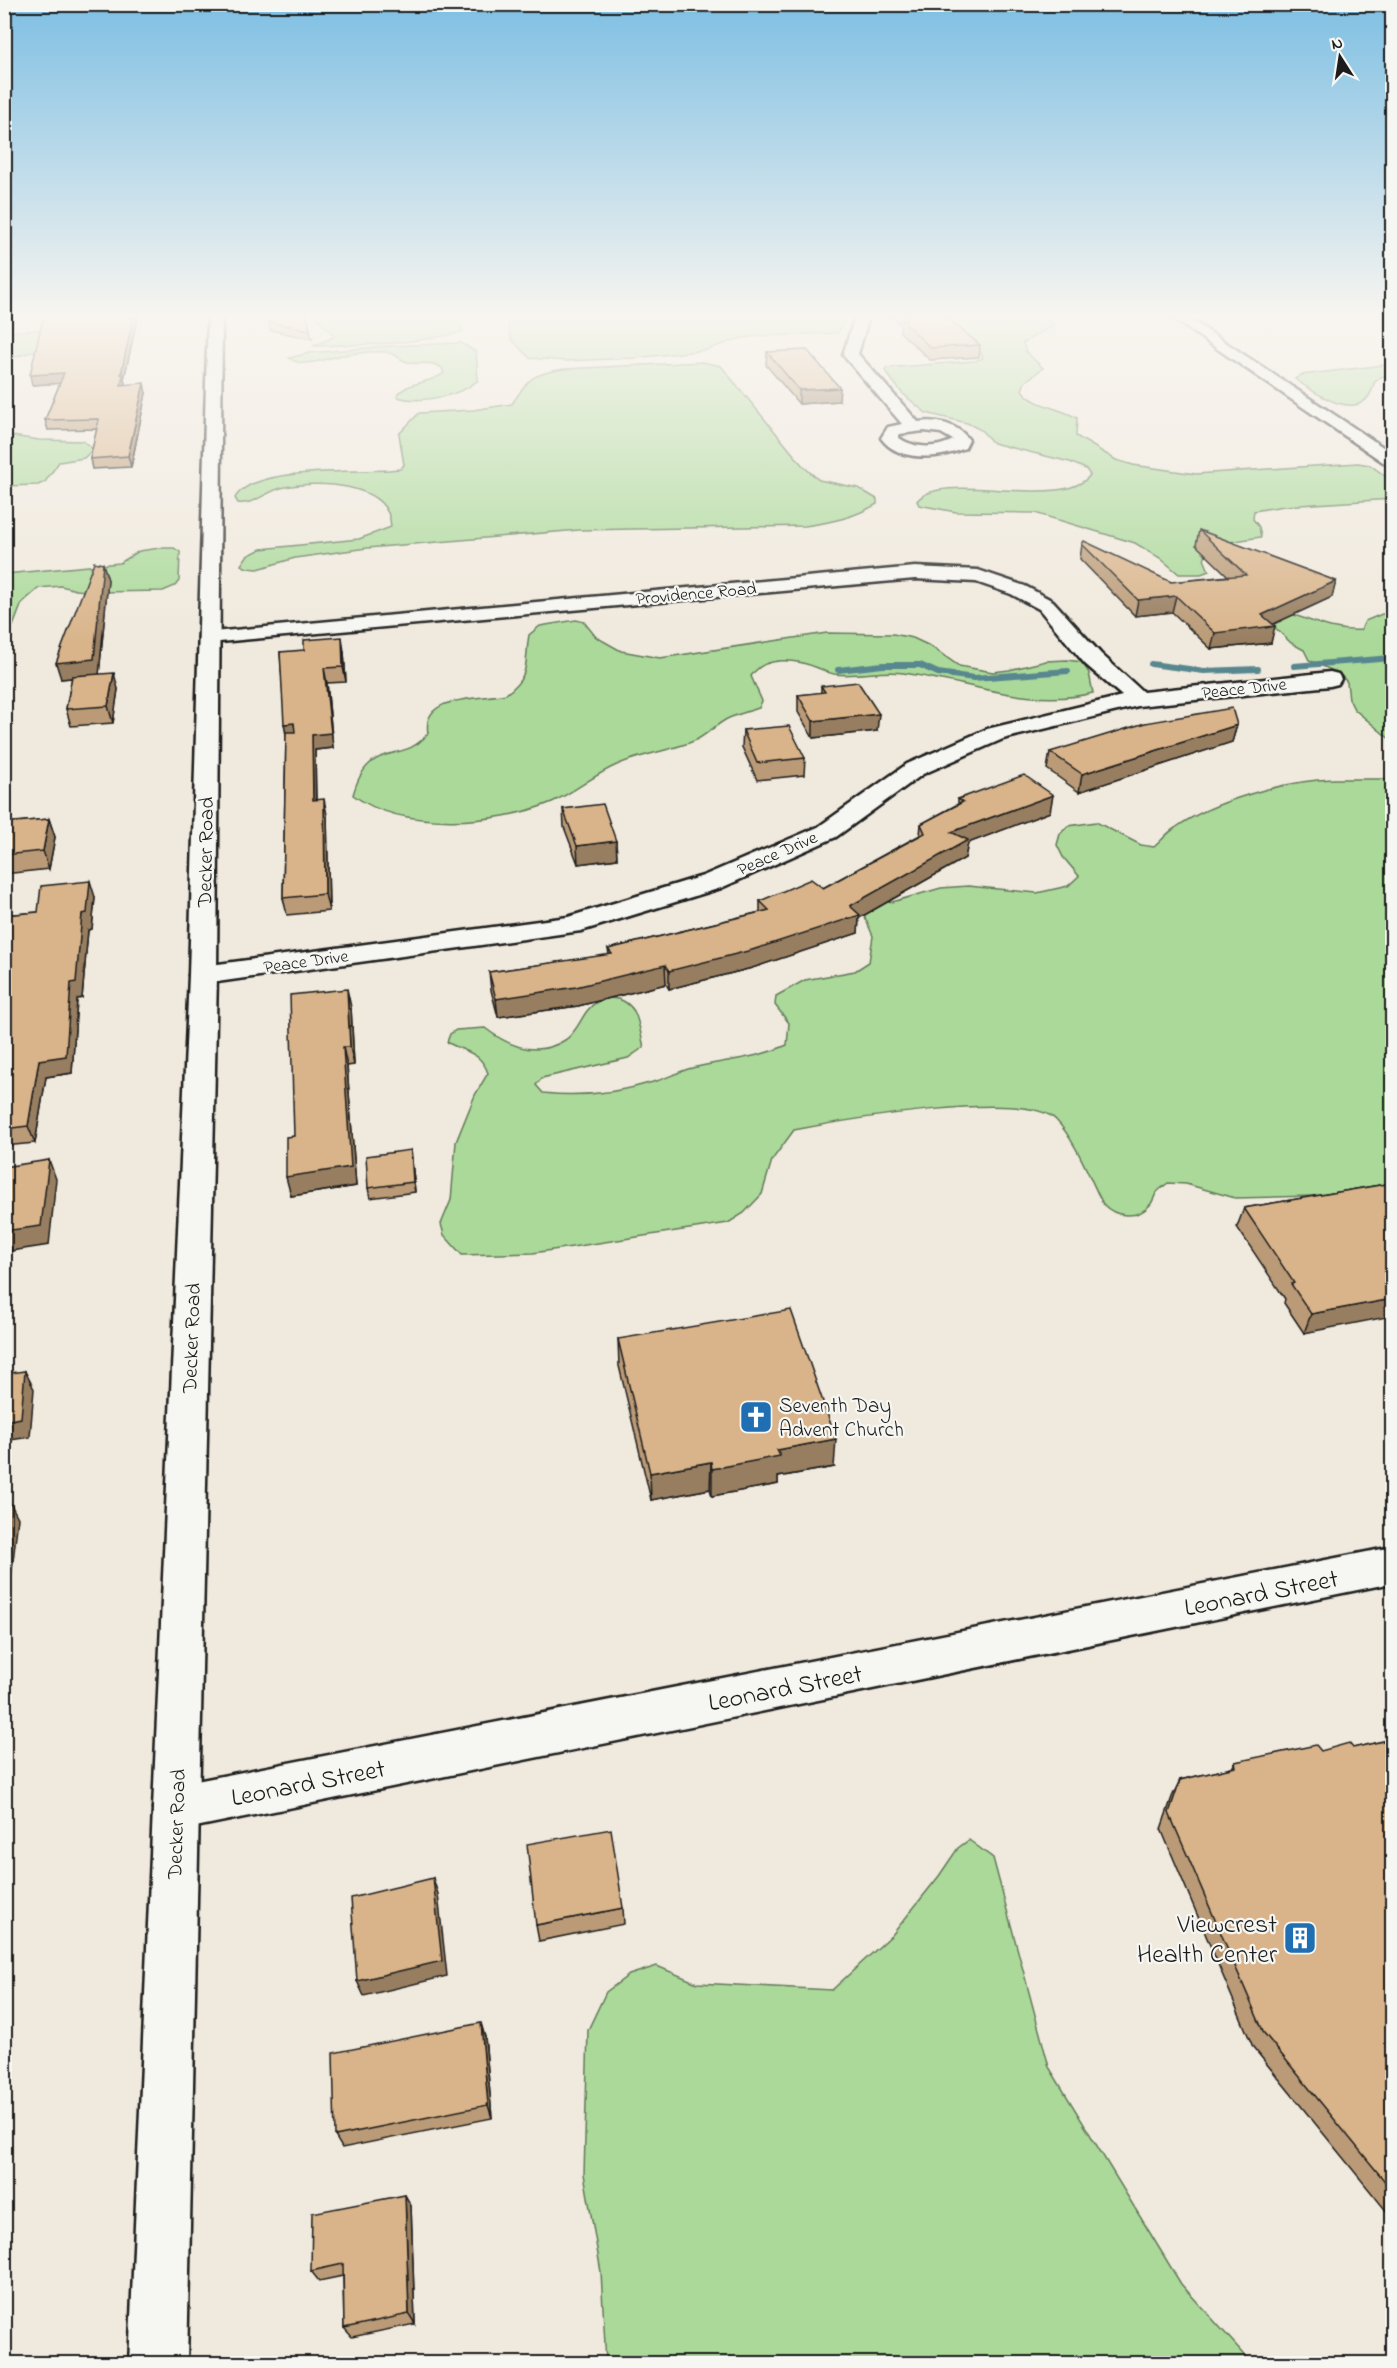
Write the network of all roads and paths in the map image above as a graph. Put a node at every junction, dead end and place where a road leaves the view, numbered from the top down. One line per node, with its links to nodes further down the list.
1 (213, 424): 6 (street, Decker Road)
2 (911, 424): 4 (street)
3 (1337, 424): 5 (street)
4 (913, 426)
5 (1392, 460)
6 (209, 637): 8 (street, Providence Road); 9 (street, Decker Road)
7 (1330, 679): 8 (street, Peace Drive)
8 (1138, 699): 9 (street, Peace Drive)
9 (202, 975): 11 (street, Decker Road)
10 (1392, 1566): 11 (street, Leonard Street)
11 (176, 1808): 12 (street, Decker Road)
12 (158, 2364)

